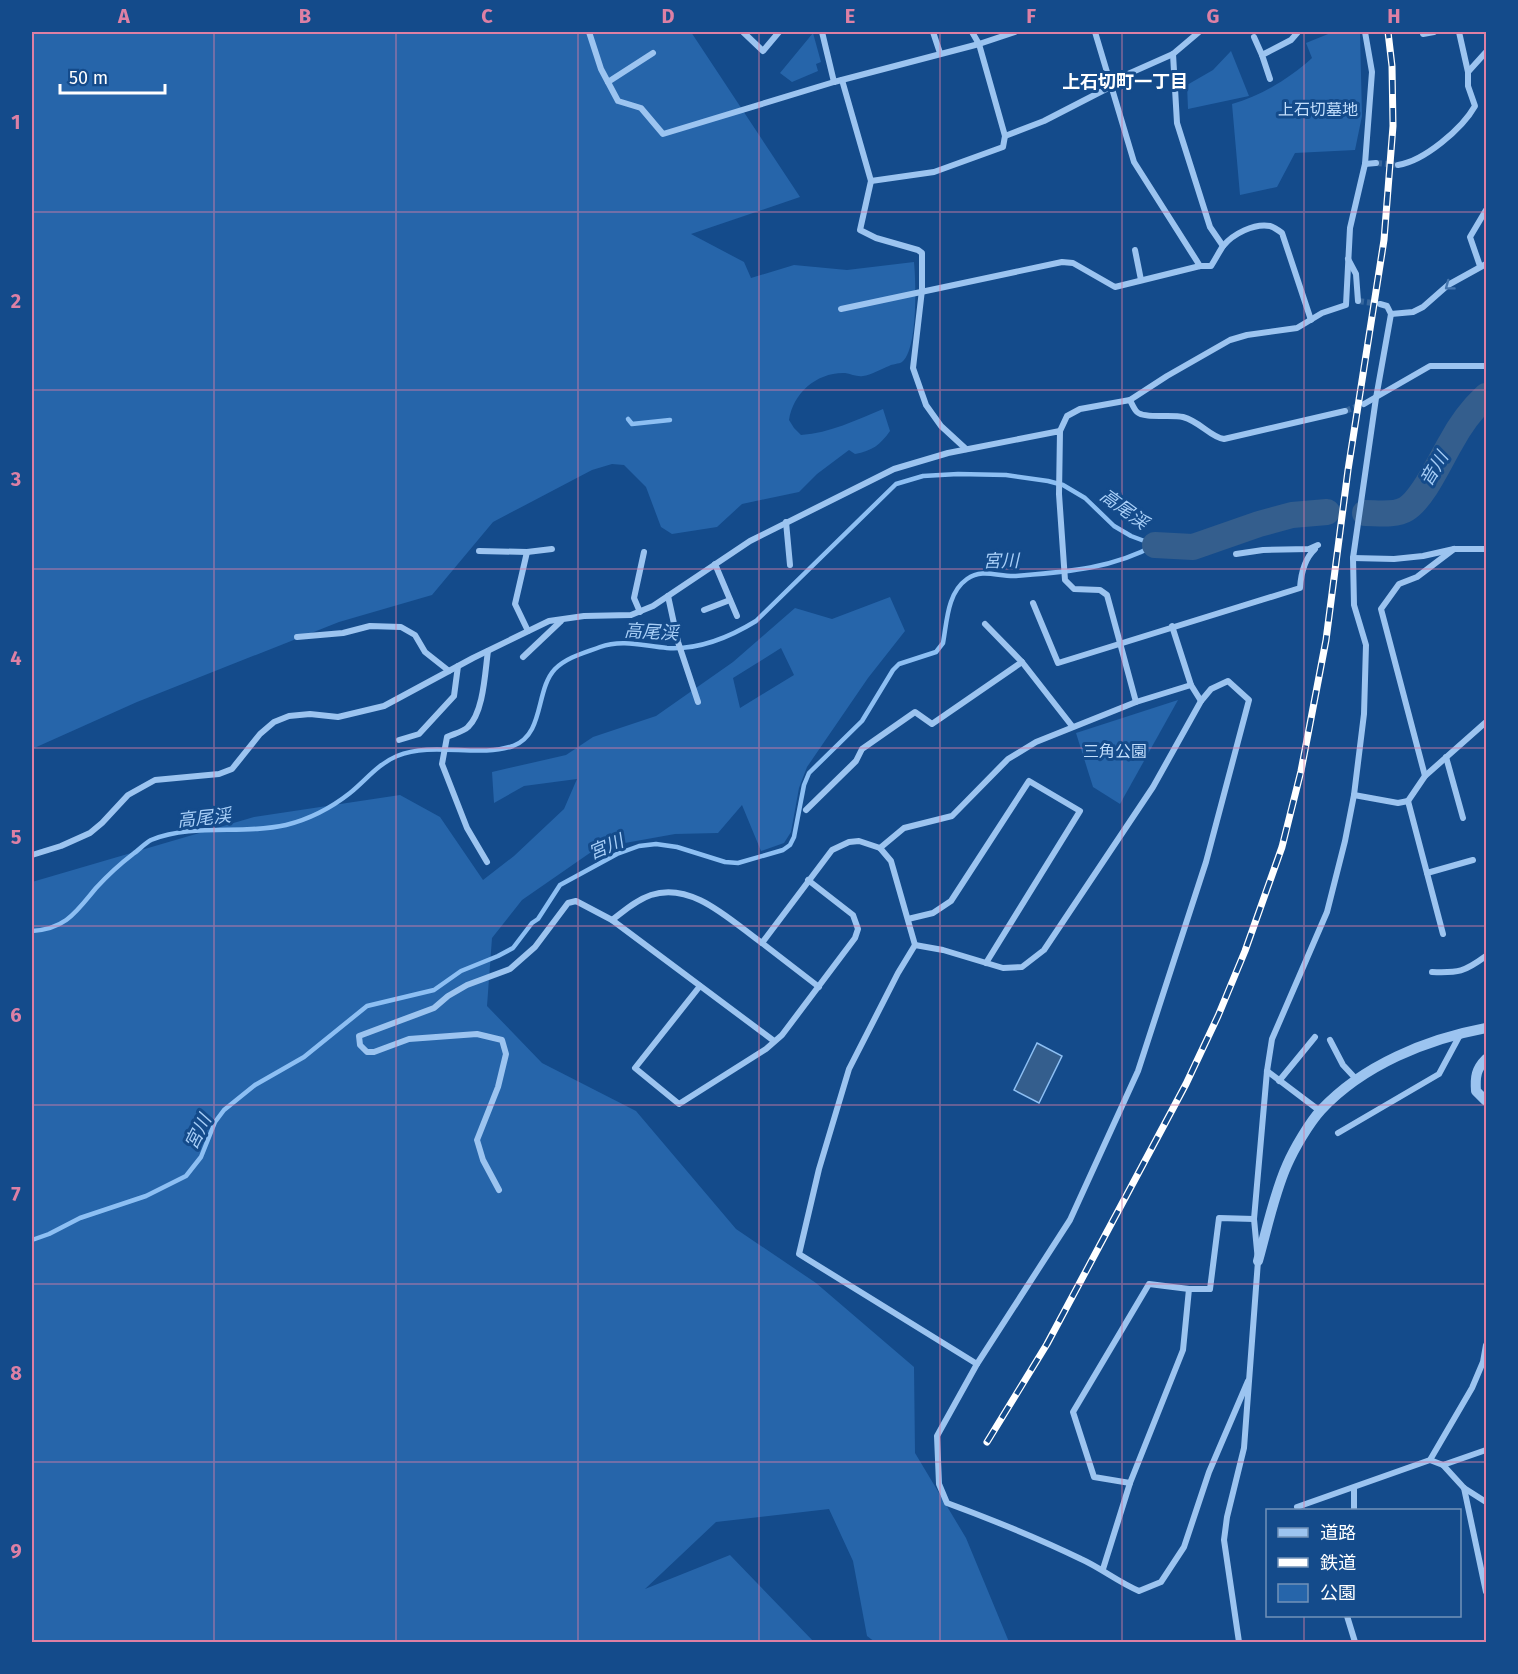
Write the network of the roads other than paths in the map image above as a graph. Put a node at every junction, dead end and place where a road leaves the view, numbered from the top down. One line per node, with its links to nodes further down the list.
1 (589, 32): 25 (street)
2 (743, 32): 3 (street)
3 (779, 32)
4 (822, 32): 26 (street)
5 (933, 32): 19 (street)
6 (972, 32): 16 (street)
7 (1016, 32): 16 (street)
8 (1095, 32): 27 (street)
9 (1199, 32): 20 (street)
10 (1298, 32): 21 (street)
11 (1365, 32): 30 (street)
12 (1434, 32): 14 (street)
13 (1459, 32): 22 (street)
14 (1423, 34)
15 (1254, 37): 21 (street)
16 (979, 44): 19 (street); 28 (street)
17 (1486, 52): 22 (street)
18 (653, 53): 25 (street)
19 (940, 53): 24 (street)
20 (1173, 54): 27 (street); 34 (street)
21 (1262, 55): 23 (street)
22 (1468, 72): 31 (street)
23 (1270, 79)
24 (842, 80): 26 (street); 32 (street)
25 (608, 82): 26 (street)
26 (834, 82)
27 (1111, 84): 28 (street); 38 (street)
28 (1005, 136): 32 (street)
29 (1376, 163): 30 (street)
30 (1365, 164): 36 (street)
31 (1398, 165)
32 (871, 181): 40 (street)
33 (1486, 210): 37 (street)
34 (1223, 246): 38 (street); 45 (street)
35 (1135, 249): 39 (street)
36 (1347, 256): 41 (street); 45 (street)
37 (1483, 265): 44 (street, one-way to 44)
38 (1200, 266): 39 (street)
39 (1142, 280): 40 (street)
40 (922, 290): 43 (street); 52 (street)
41 (1358, 301)
42 (1380, 304): 44 (street)
43 (841, 309)
44 (1390, 314): 47 (street)
45 (1311, 320): 48 (street)
46 (1486, 366): 47 (street)
47 (1376, 398): 49 (street); 61 (street)
48 (1130, 400): 50 (street); 51 (street)
49 (1365, 404)
50 (1345, 411)
51 (1060, 431): 52 (street); 75 (street)
52 (966, 449): 53 (street)
53 (786, 522): 62 (street); 63 (street)
54 (552, 549): 58 (street)
55 (1454, 549): 56 (street); 61 (street); 89 (street)
56 (1486, 549)
57 (479, 551): 58 (street)
58 (527, 552): 73 (street)
59 (644, 552): 68 (street)
60 (1236, 554): 72 (street)
61 (1353, 558): 90 (street)
62 (715, 564): 64 (street); 65 (street)
63 (790, 565)
64 (668, 596): 68 (street); 83 (street)
65 (730, 600): 67 (street); 69 (street)
66 (1033, 603): 75 (street)
67 (704, 610)
68 (640, 612): 70 (street)
69 (737, 616)
70 (561, 621): 73 (street); 77 (street)
71 (985, 624): 78 (street)
72 (1172, 626): 75 (street); 81 (street)
73 (528, 631): 76 (street)
74 (297, 637): 80 (street)
75 (1120, 644): 84 (street)
76 (488, 651): 79 (street); 97 (street)
77 (523, 657)
78 (1022, 662): 86 (street); 92 (street)
79 (458, 666): 80 (street); 87 (street)
80 (449, 670): 95 (street)
81 (1191, 686): 82 (street); 84 (street)
82 (1201, 701): 106 (street); 127 (street)
83 (698, 702)
84 (1136, 702): 86 (street)
85 (1486, 722): 88 (street)
86 (1072, 726): 94 (street)
87 (399, 740)
88 (1446, 757): 89 (street); 93 (street)
89 (1425, 776): 91 (street)
90 (1354, 795): 91 (street); 116 (street)
91 (1408, 801): 98 (street)
92 (806, 810)
93 (1463, 818)
94 (880, 848): 99 (street); 100 (street)
95 (32, 855)
96 (1473, 860): 98 (street)
97 (487, 862)
98 (1427, 873): 102 (street)
99 (808, 880): 103 (street); 109 (street)
100 (908, 919): 104 (street); 106 (street)
101 (612, 920): 103 (street); 108 (street); 122 (street)
102 (1443, 934)
103 (762, 943): 109 (street)
104 (915, 945): 106 (street); 127 (street)
105 (1486, 956): 107 (street)
106 (986, 963)
107 (1432, 972)
108 (700, 986): 114 (street); 114 (street)
109 (819, 987): 114 (street)
110 (1486, 1028): 111 (street)
111 (1461, 1033): 117 (street); 121 (street)
112 (1315, 1037): 118 (street)
113 (1330, 1040): 117 (street)
114 (774, 1041)
115 (1486, 1059): 119 (street)
116 (1267, 1071): 118 (street); 123 (street)
117 (1356, 1079): 120 (street)
118 (1279, 1081): 120 (street)
119 (1486, 1101)
120 (1320, 1111): 124 (street)
121 (1338, 1133)
122 (500, 1190)
123 (1254, 1219): 124 (street); 125 (street)
124 (1258, 1261): 128 (street)
125 (1189, 1289): 132 (street); 132 (street)
126 (1486, 1345): 130 (street)
127 (977, 1364): 138 (street)
128 (1248, 1381): 138 (street); 141 (street)
129 (1486, 1450): 131 (street)
130 (1430, 1460): 131 (street); 133 (street)
131 (1443, 1465): 134 (street)
132 (1130, 1483): 138 (street)
133 (1354, 1488): 136 (street); 137 (street)
134 (1464, 1488): 135 (street); 139 (street)
135 (1486, 1502)
136 (1297, 1507)
137 (1354, 1509)
138 (1103, 1569)
139 (1486, 1592)
140 (1347, 1617): 142 (street)
141 (1239, 1642)
142 (1355, 1642)

